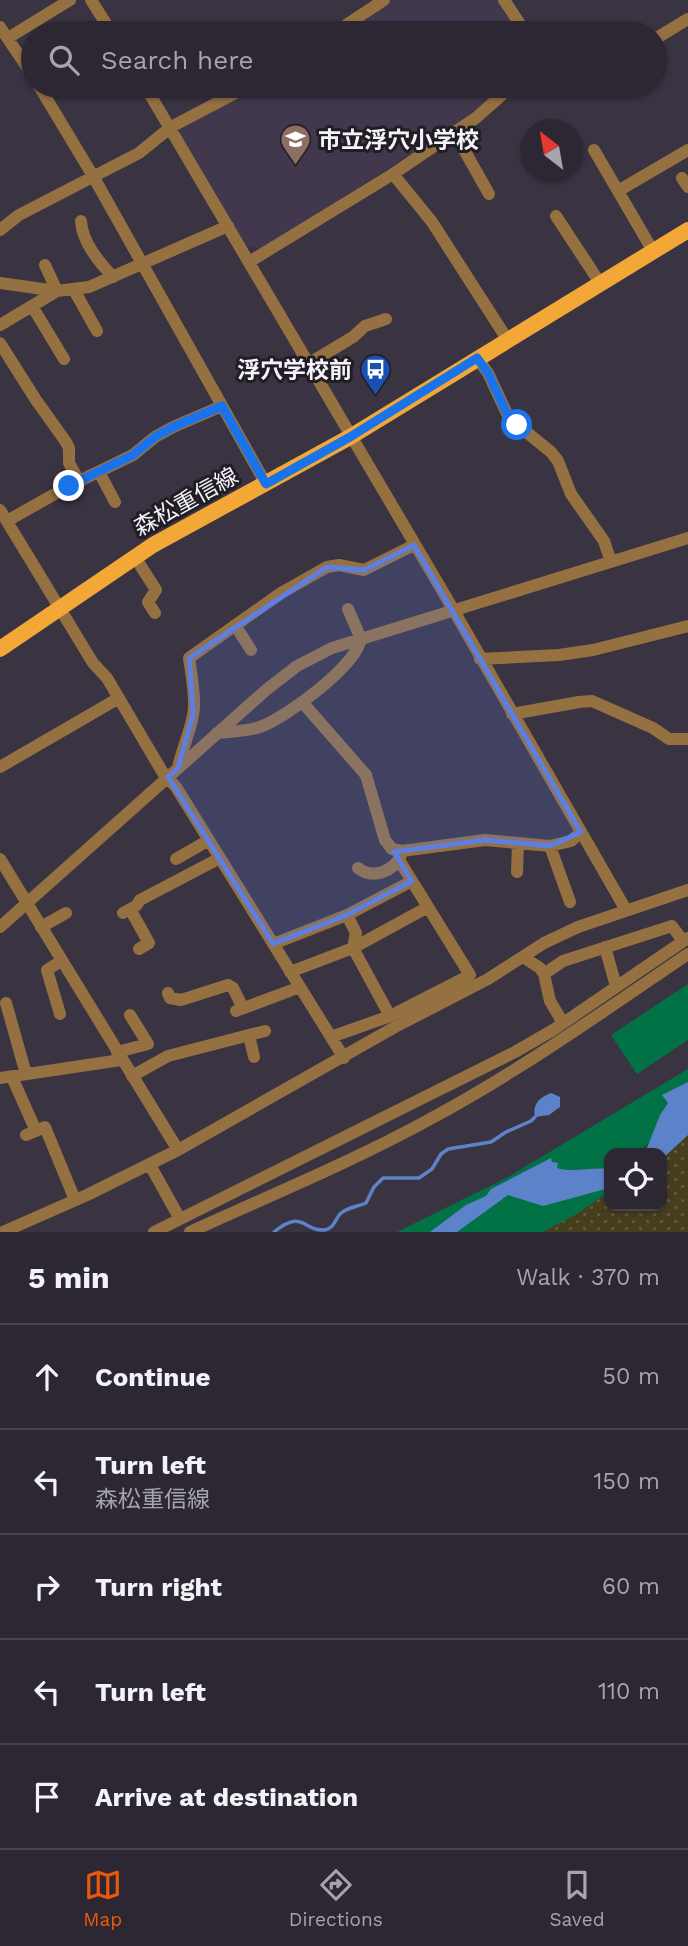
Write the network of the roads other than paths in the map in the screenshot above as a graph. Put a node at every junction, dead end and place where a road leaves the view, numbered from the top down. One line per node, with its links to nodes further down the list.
1 (70, 0): 6 (street)
2 (91, 0): 7 (street)
3 (384, 0): 8 (street)
4 (504, 0): 9 (street)
5 (688, 19): 11 (street)
6 (30, 21)
7 (104, 21)
8 (352, 21)
9 (518, 21)
10 (21, 26): 12 (street)
11 (667, 32)
12 (3, 35): 13 (street)
13 (21, 60)
14 (46, 98): 23 (street)
15 (153, 98): 18 (street)
16 (225, 98): 18 (street)
17 (499, 98): 19 (street)
18 (171, 127): 23 (street); 28 (street)
19 (458, 130): 22 (street); 25 (street)
20 (687, 143): 24 (street)
21 (594, 150): 24 (street)
22 (393, 174): 32 (street); 44 (street)
23 (93, 176): 29 (street); 33 (street)
24 (618, 191): 31 (street)
25 (489, 194)
26 (556, 216): 37 (street)
27 (81, 221): 35 (street)
28 (228, 226): 32 (street); 33 (street)
29 (0, 230)
30 (688, 230): 31 (main road, 森松重信線)
31 (653, 251): 37 (main road, 森松重信線)
32 (249, 262): 48 (street)
33 (142, 264): 35 (street); 49 (street)
34 (45, 265): 39 (street)
35 (113, 277): 38 (street)
36 (0, 283): 39 (street)
37 (600, 283): 44 (main road, 森松重信線)
38 (74, 290): 39 (street); 43 (street)
39 (57, 291): 40 (street)
40 (32, 306): 42 (street); 47 (street)
41 (386, 319): 48 (street)
42 (0, 325)
43 (97, 331)
44 (507, 340): 46 (main road, 森松重信線)
45 (0, 343): 52 (street)
46 (477, 358): 50 (main road, 森松重信線); 59 (street)
47 (64, 359)
48 (308, 364): 50 (street)
49 (222, 406): 51 (street); 53 (street)
50 (350, 437): 53 (main road, 森松重信線); 57 (street)
51 (99, 472): 52 (street); 54 (street)
52 (79, 481): 55 (street)
53 (266, 484): 58 (main road, 森松重信線)
54 (115, 502)
55 (3, 516): 60 (street)
56 (688, 538): 59 (street)
57 (414, 545): 62 (street); 64 (street)
58 (135, 557): 60 (main road, 森松重信線); 63 (street)
59 (611, 562): 62 (street)
60 (60, 608): 67 (main road, 森松重信線); 70 (street)
61 (348, 609): 66 (street)
62 (452, 611): 66 (street); 69 (street)
63 (155, 613)
64 (235, 625): 68 (street); 76 (street)
65 (688, 626): 69 (street)
66 (361, 639): 71 (street); 73 (street)
67 (0, 649)
68 (251, 650)
69 (480, 659): 72 (street)
70 (119, 698): 75 (street); 77 (street)
71 (303, 703): 73 (street); 82 (street)
72 (512, 714): 74 (street); 78 (street)
73 (217, 733): 76 (street)
74 (688, 739)
75 (0, 766)
76 (178, 768): 77 (street)
77 (167, 777): 79 (street); 91 (street)
78 (581, 832): 81 (street); 93 (street)
79 (209, 840): 83 (street); 85 (street)
80 (518, 843): 81 (street); 82 (street); 87 (street)
81 (550, 846): 90 (street)
82 (401, 855): 86 (street); 88 (street)
83 (220, 858): 99 (street); 102 (street)
84 (0, 859): 91 (street)
85 (176, 859)
86 (358, 868)
87 (517, 872)
88 (412, 881): 92 (street); 95 (street)
89 (688, 890): 93 (street)
90 (570, 902)
91 (27, 903): 96 (street); 97 (street)
92 (428, 907): 101 (street); 114 (street)
93 (626, 910): 104 (street)
94 (65, 914): 96 (street)
95 (347, 915): 99 (street); 101 (street)
96 (41, 927): 105 (street)
97 (0, 928)
98 (685, 939): 100 (street); 108 (street)
99 (273, 944): 106 (street)
100 (604, 947): 107 (street); 108 (street)
101 (353, 948): 106 (street); 114 (street)
102 (139, 949)
103 (688, 954): 131 (street)
104 (523, 957): 107 (street); 121 (street)
105 (61, 961): 112 (street); 119 (street)
106 (290, 972): 109 (street)
107 (544, 974): 115 (street)
108 (616, 986): 115 (street)
109 (300, 987): 110 (street); 118 (street)
110 (168, 993)
111 (5, 1011): 122 (street)
112 (60, 1014)
113 (130, 1015): 119 (street)
114 (390, 1016): 118 (street)
115 (563, 1023): 128 (street)
116 (265, 1031): 117 (street)
117 (249, 1035): 120 (street); 123 (street)
118 (331, 1037): 121 (street)
119 (119, 1056): 122 (street); 123 (street)
120 (254, 1057)
121 (344, 1058): 125 (street)
122 (26, 1074): 124 (street)
123 (132, 1076): 125 (street)
124 (6, 1077): 127 (street)
125 (178, 1150): 126 (street)
126 (150, 1165): 127 (street); 128 (street)
127 (75, 1200): 129 (street)
128 (180, 1219): 130 (street)
129 (2, 1232)
130 (154, 1232)
131 (190, 1232)

